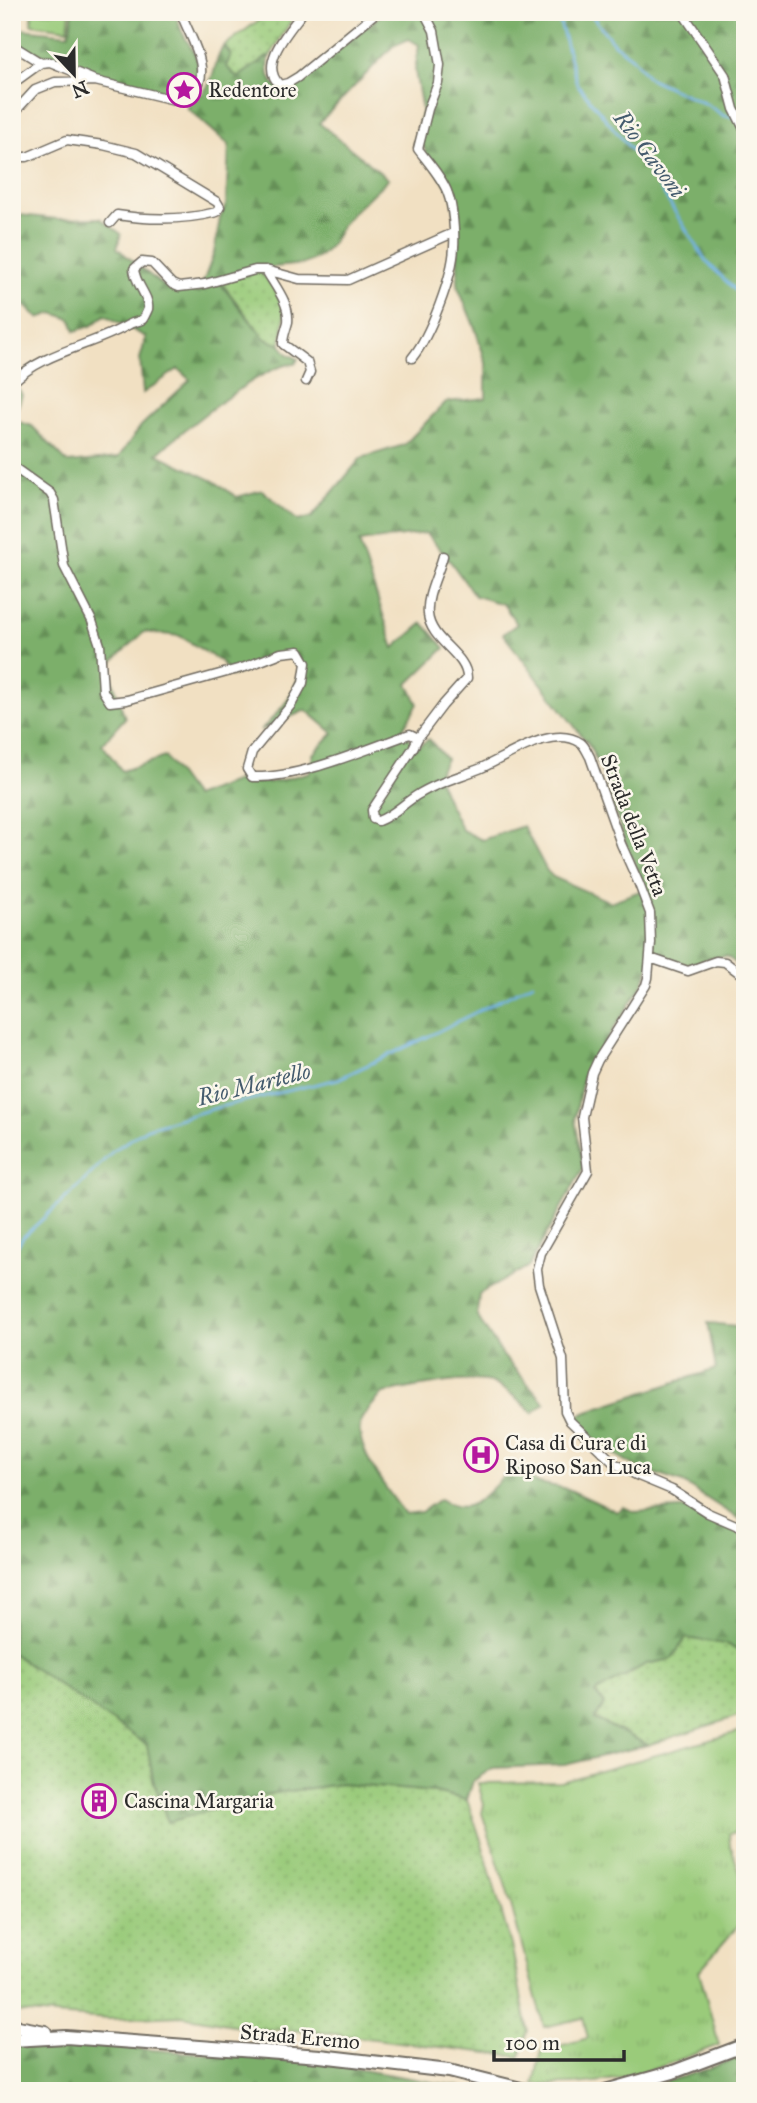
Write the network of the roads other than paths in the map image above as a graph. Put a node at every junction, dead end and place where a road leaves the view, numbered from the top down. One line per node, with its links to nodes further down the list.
1 (185, 12): 8 (street)
2 (303, 12): 3 (street)
3 (377, 12)
4 (424, 12): 14 (street)
5 (682, 12): 11 (street)
6 (12, 44): 7 (street)
7 (41, 63): 8 (street); 9 (street)
8 (95, 81): 10 (street)
9 (12, 85)
10 (12, 115)
11 (745, 131)
12 (12, 155): 13 (street)
13 (110, 223)
14 (453, 233): 15 (street); 16 (street)
15 (266, 270): 17 (street); 18 (street)
16 (412, 358)
17 (306, 381)
18 (12, 383)
19 (12, 466): 21 (street)
20 (443, 556): 21 (street, Strada della Vetta)
21 (418, 738): 22 (street, Strada della Vetta)
22 (650, 958): 23 (street); 24 (street, Strada della Vetta)
23 (745, 977)
24 (745, 1529)
25 (12, 2023): 26 (main road, Strada Eremo)
26 (66, 2037): 27 (main road, Strada Eremo); 29 (main road, Strada Eremo)
27 (12, 2040)
28 (745, 2046): 30 (main road)
29 (529, 2091)
30 (605, 2091)

